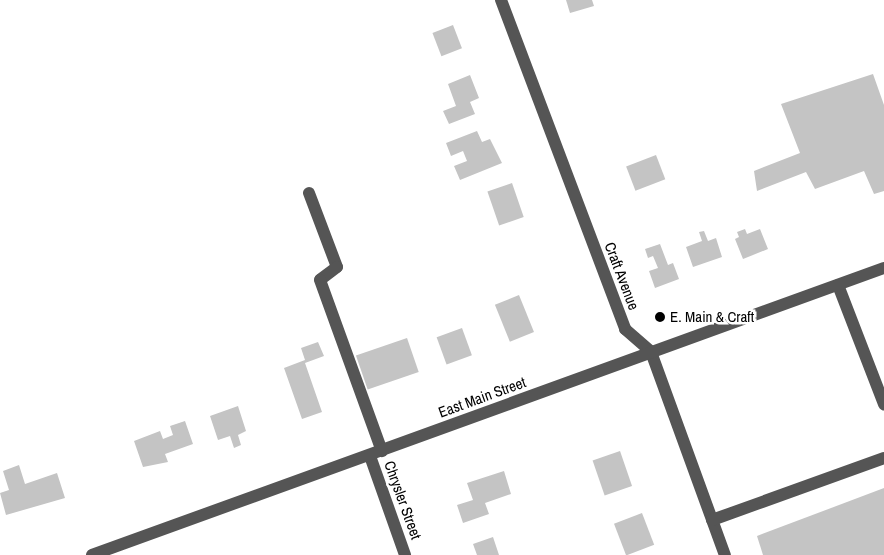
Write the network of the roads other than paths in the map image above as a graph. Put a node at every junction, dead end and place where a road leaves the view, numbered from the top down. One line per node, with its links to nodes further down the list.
1 (501, 0): 5 (street, Craft Avenue)
2 (309, 193): 7 (street)
3 (884, 268): 4 (street, East Main Street)
4 (838, 285): 5 (street, East Main Street); 6 (street)
5 (651, 352): 7 (street, East Main Street); 10 (street, Craft Avenue)
6 (884, 404)
7 (382, 451): 8 (street, East Main Street)
8 (370, 456): 11 (street, East Main Street); 12 (street, Chrysler Street)
9 (884, 458): 10 (street)
10 (712, 520): 13 (street, Craft Avenue)
11 (92, 555)
12 (406, 555)
13 (725, 555)

